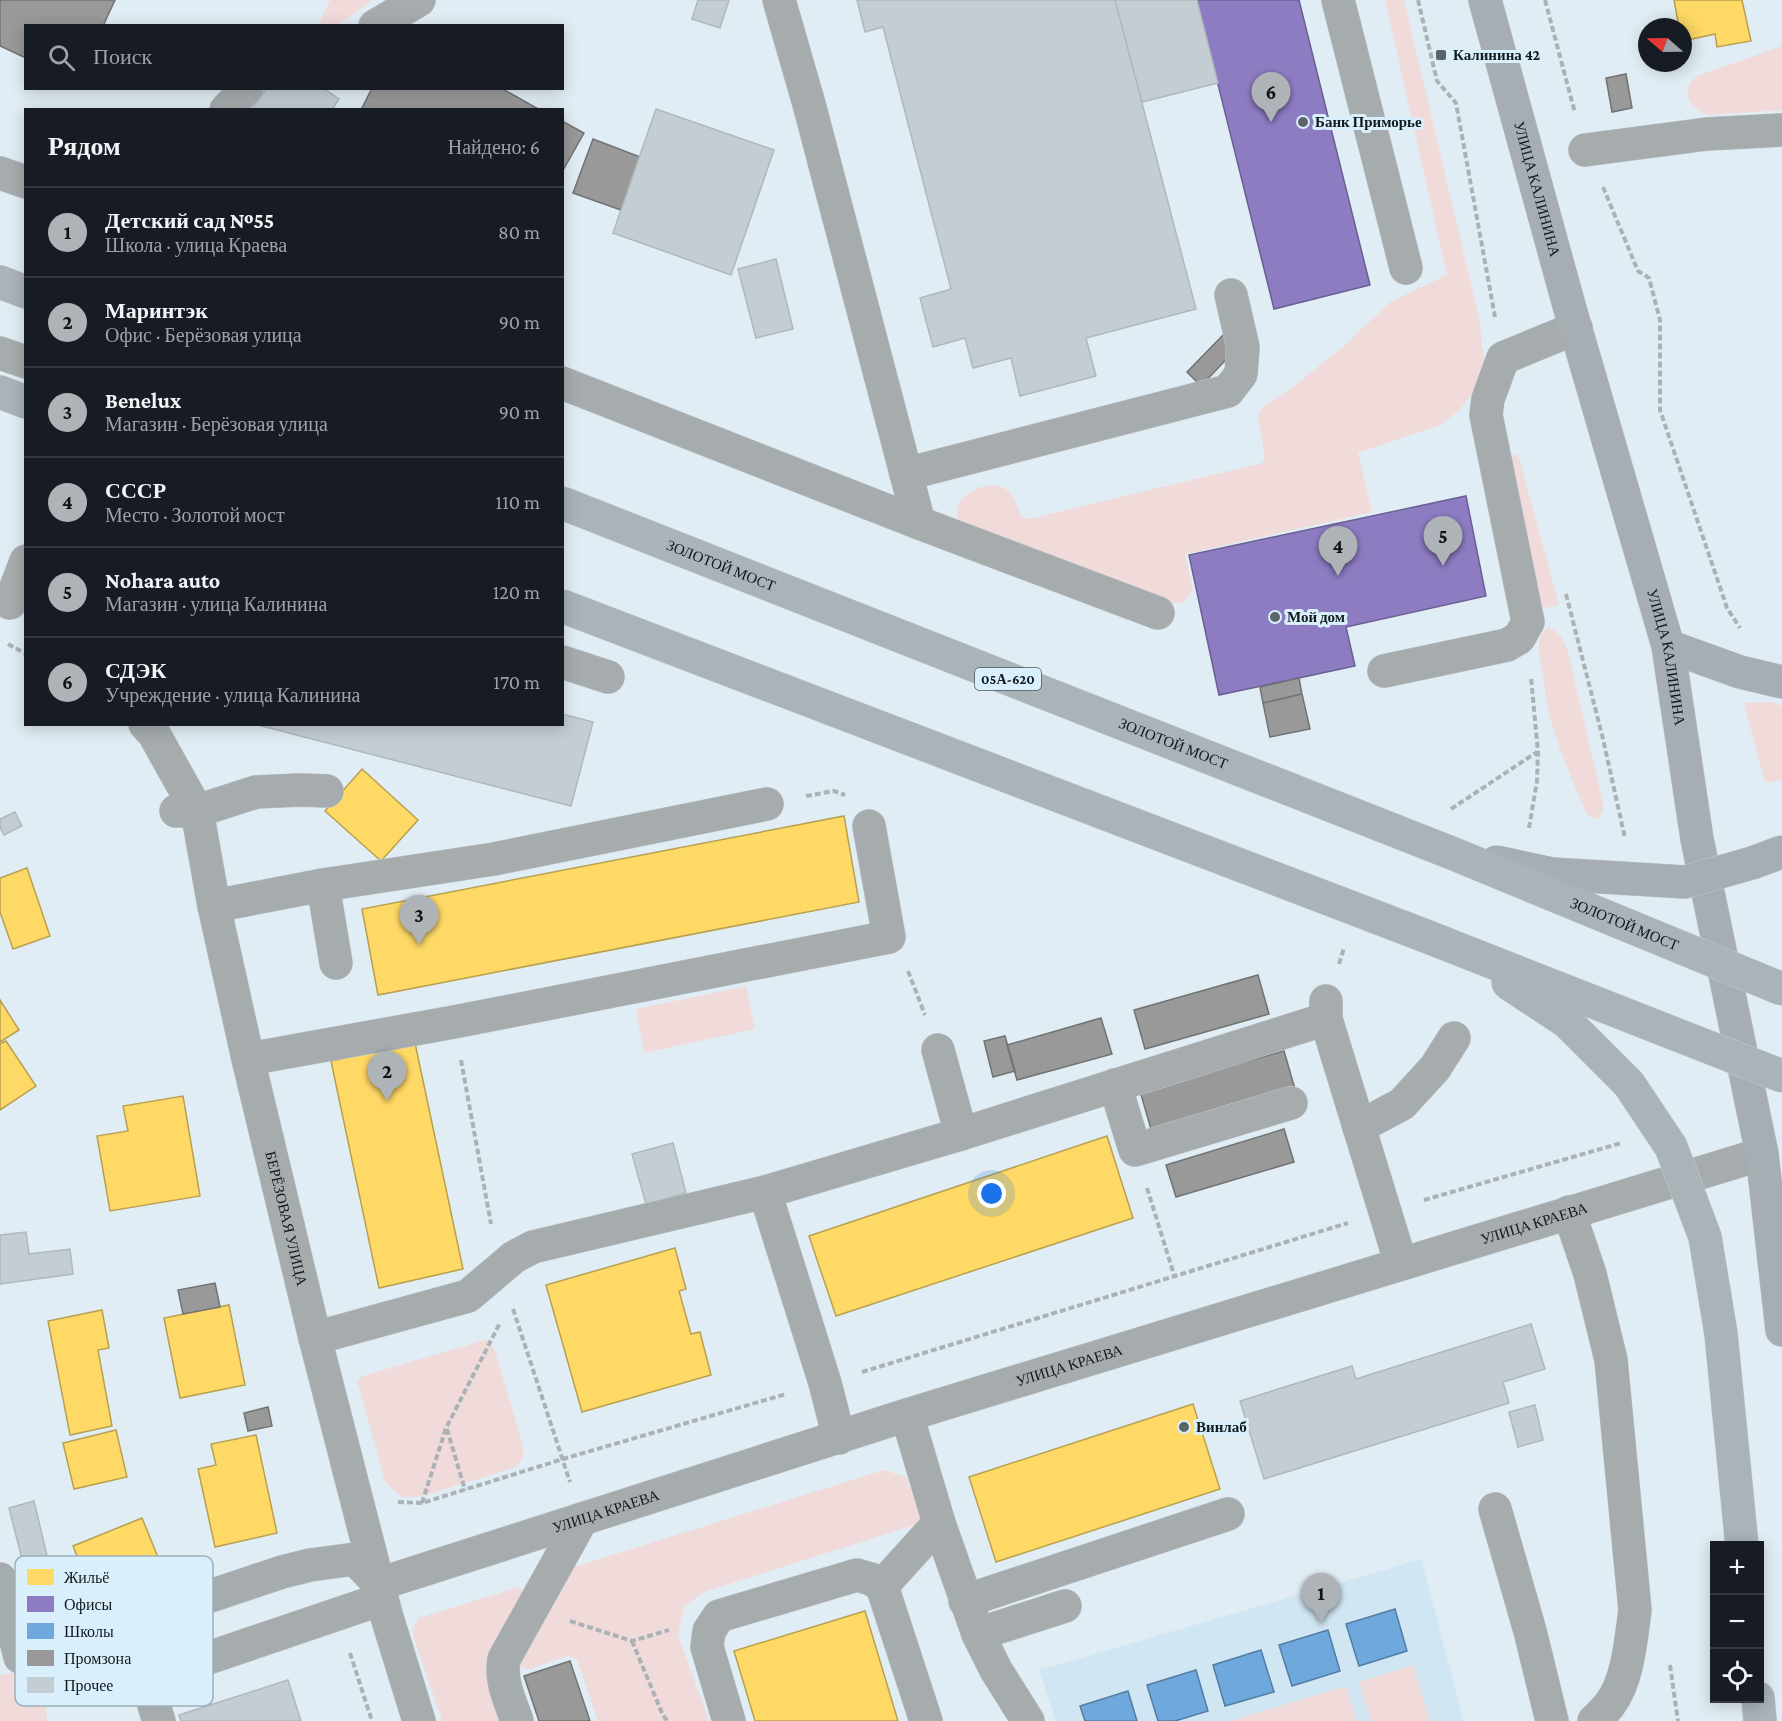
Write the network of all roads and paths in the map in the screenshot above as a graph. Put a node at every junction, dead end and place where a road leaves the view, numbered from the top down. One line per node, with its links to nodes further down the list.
1 (419, 0): 6 (street)
2 (779, 0): 23 (street)
3 (1338, 0): 13 (street)
4 (1485, 0): 17 (main road, УЛИЦА КАЛИНИНА)
5 (1545, 0): 10 (path)
6 (378, 24)
7 (246, 90): 8 (street)
8 (228, 108)
9 (1782, 130): 10 (street)
10 (1585, 150): 30 (path)
11 (0, 173): 12 (street)
12 (24, 181)
13 (1406, 268)
14 (0, 282): 15 (highway)
15 (24, 291)
16 (1231, 295): 23 (street)
17 (1576, 328): 32 (main road, УЛИЦА КАЛИНИНА); 35 (street)
18 (0, 352): 19 (street)
19 (24, 361)
20 (564, 384): 25 (street)
21 (0, 392): 22 (highway)
22 (24, 401)
23 (906, 474): 25 (street)
24 (564, 504): 44 (highway, ЗОЛОТОЙ МОСТ / 05А-620, bridge)
25 (919, 523): 29 (street)
26 (24, 567): 27 (street)
27 (12, 605)
28 (564, 607): 47 (highway, bridge)
29 (1158, 613)
30 (1740, 628)
31 (0, 638): 33 (path)
32 (1668, 646): 37 (main road); 61 (main road, УЛИЦА КАЛИНИНА)
33 (24, 653)
34 (564, 663): 36 (street)
35 (1384, 671)
36 (608, 676)
37 (1782, 682)
38 (147, 726): 41 (street, БЕРЁЗОВАЯ УЛИЦА)
39 (327, 790): 41 (street)
40 (767, 804): 42 (path); 45 (street)
41 (185, 811): 46 (street, БЕРЁЗОВАЯ УЛИЦА)
42 (870, 826): 48 (street)
43 (1782, 852): 44 (main road, bridge)
44 (1454, 854): 50 (highway, ЗОЛОТОЙ МОСТ, bridge)
45 (323, 885): 46 (street); 49 (street)
46 (214, 906): 54 (street, БЕРЁЗОВАЯ УЛИЦА)
47 (1424, 935): 55 (highway, bridge); 85 (highway, bridge)
48 (889, 937): 51 (street); 53 (path)
49 (336, 963)
50 (1782, 989)
51 (454, 1022): 54 (street); 62 (path)
52 (1454, 1038): 58 (street)
53 (938, 1050): 59 (street)
54 (248, 1059): 72 (street, БЕРЁЗОВАЯ УЛИЦА)
55 (1782, 1076)
56 (1115, 1085): 57 (street); 58 (street); 59 (street)
57 (1291, 1103)
58 (1359, 1127): 65 (street)
59 (961, 1134): 63 (street)
60 (1627, 1141): 65 (path)
61 (1772, 1148): 66 (street, УЛИЦА КРАЕВА); 71 (main road, УЛИЦА КАЛИНИНА)
62 (484, 1185)
63 (765, 1192): 68 (street); 73 (street)
64 (1153, 1209): 69 (path)
65 (1385, 1212): 67 (street); 69 (path)
66 (1569, 1212): 67 (street, УЛИЦА КРАЕВА); 109 (street)
67 (1401, 1264): 74 (street, УЛИЦА КРАЕВА)
68 (500, 1270): 72 (street); 77 (path)
69 (1175, 1278): 73 (path)
70 (499, 1324): 75 (path)
71 (1782, 1330)
72 (315, 1338): 88 (street, БЕРЁЗОВАЯ УЛИЦА)
73 (825, 1383): 76 (street); 77 (path)
74 (907, 1415): 76 (street, УЛИЦА КРАЕВА); 84 (street)
75 (447, 1428): 78 (path); 80 (path)
76 (839, 1438): 83 (street, УЛИЦА КРАЕВА)
77 (563, 1459): 78 (path); 83 (path)
78 (465, 1490): 80 (path)
79 (392, 1498): 80 (path)
80 (422, 1503)
81 (1495, 1509): 108 (street)
82 (1228, 1514): 90 (street)
83 (582, 1520): 88 (street, УЛИЦА КРАЕВА); 92 (street)
84 (939, 1522): 87 (street); 90 (street)
85 (1742, 1541)
86 (0, 1579): 95 (street)
87 (882, 1586): 105 (street); 106 (street)
88 (380, 1591): 89 (street); 93 (street, УЛИЦА КРАЕВА); 102 (street, БЕРЁЗОВАЯ УЛИЦА)
89 (213, 1595)
90 (965, 1601): 94 (street)
91 (1065, 1606): 94 (street)
92 (532, 1609): 103 (street); 104 (path)
93 (337, 1613): 96 (street, УЛИЦА КРАЕВА); 101 (path)
94 (978, 1634): 107 (street)
95 (15, 1635)
96 (213, 1656)
97 (1669, 1665): 110 (path)
98 (1758, 1703): 111 (highway)
99 (154, 1706): 100 (street, УЛИЦА КРАЕВА)
100 (159, 1721)
101 (372, 1721)
102 (419, 1721)
103 (517, 1721)
104 (667, 1721)
105 (729, 1721)
106 (926, 1721)
107 (1028, 1721)
108 (1552, 1721)
109 (1594, 1721)
110 (1678, 1721)
111 (1760, 1721)

